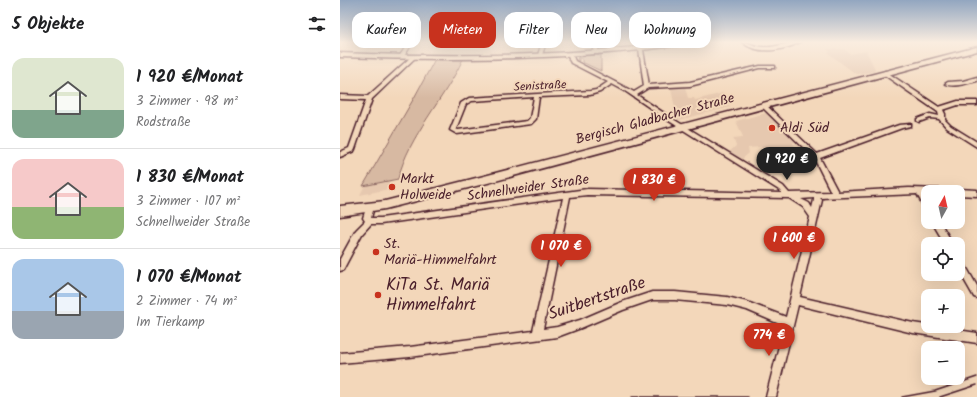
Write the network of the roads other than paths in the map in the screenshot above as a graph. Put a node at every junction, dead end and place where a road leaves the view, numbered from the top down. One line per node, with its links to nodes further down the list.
1 (410, 61): 14 (street)
2 (572, 61): 8 (street)
3 (643, 61): 10 (street)
4 (933, 61): 6 (main road, Bergisch Gladbacher Straße)
5 (773, 67): 10 (street)
6 (885, 73): 16 (main road, Bergisch Gladbacher Straße); 17 (street)
7 (977, 79): 9 (street)
8 (611, 82): 11 (street); 12 (street, Senistraße)
9 (948, 84)
10 (647, 87): 11 (street)
11 (634, 95): 21 (street)
12 (537, 96): 12 (street, Senistraße)
13 (340, 97): 14 (street)
14 (369, 98): 23 (street)
15 (977, 103): 17 (street)
16 (764, 106): 21 (main road, Bergisch Gladbacher Straße); 24 (street)
17 (939, 109): 18 (street)
18 (942, 118): 19 (street); 22 (street)
19 (919, 120)
20 (909, 125): 24 (street)
21 (683, 127): 25 (street); 35 (main road, Bergisch Gladbacher Straße)
22 (977, 145)
23 (340, 155)
24 (816, 157): 30 (street)
25 (768, 182): 32 (street); 33 (street)
26 (919, 191): 30 (street, Schnellweider Straße); 31 (street)
27 (965, 192): 28 (street)
28 (977, 193)
29 (567, 195): 32 (street, Schnellweider Straße); 38 (street, Schnellweider Straße); 44 (street)
30 (836, 195): 34 (street, Schnellweider Straße)
31 (921, 195)
32 (776, 196): 33 (street, Schnellweider Straße)
33 (789, 196): 34 (street, Schnellweider Straße); 37 (street)
34 (816, 196): 37 (street)
35 (370, 207): 36 (main road, Bergisch Gladbacher Straße); 38 (street)
36 (340, 211)
37 (814, 216): 42 (street)
38 (369, 221): 39 (street)
39 (340, 267)
40 (965, 273): 41 (street)
41 (977, 294)
42 (795, 300): 43 (street); 45 (street)
43 (789, 323): 44 (street, Suitbertstraße); 47 (street)
44 (537, 335): 46 (street, Suitbertstraße)
45 (977, 338)
46 (340, 358)
47 (770, 397)

